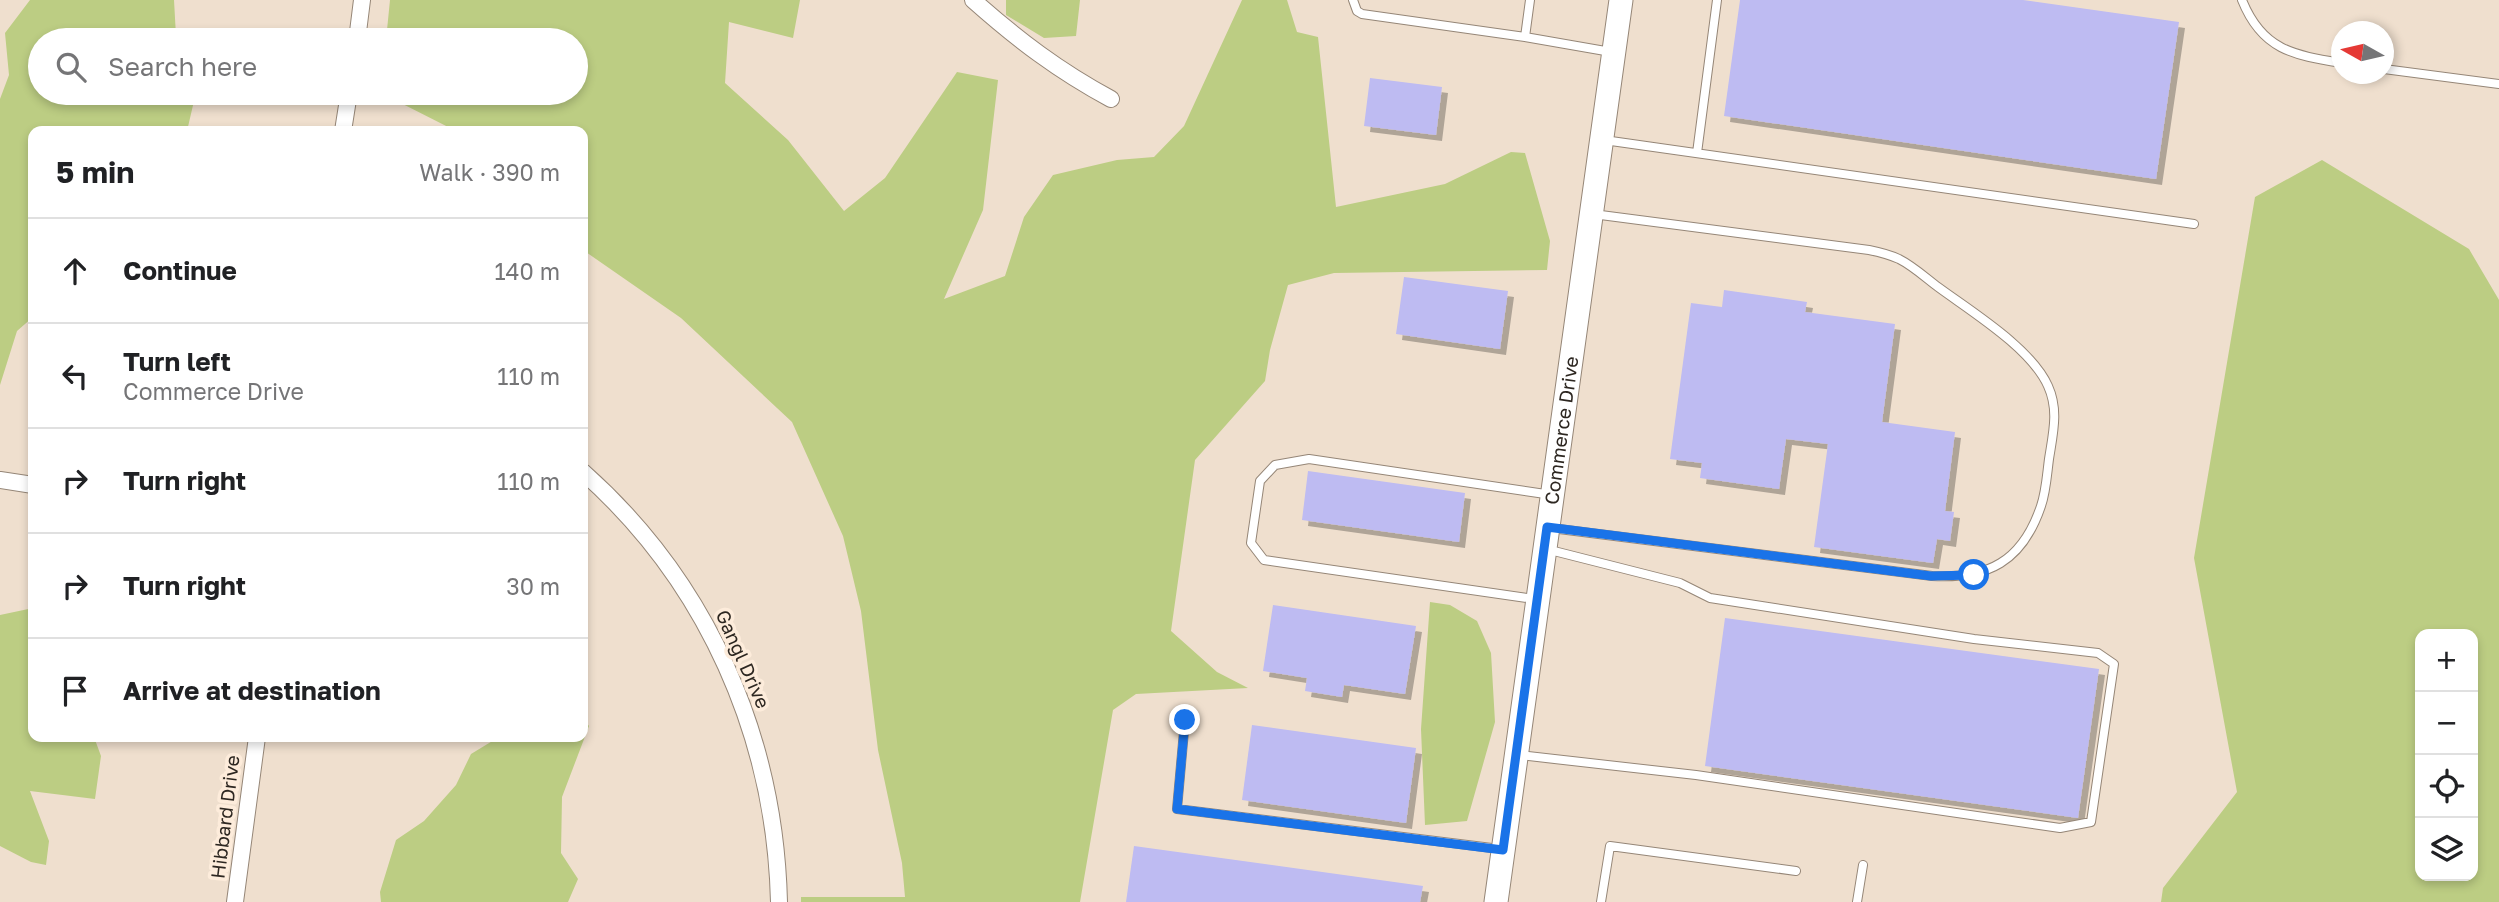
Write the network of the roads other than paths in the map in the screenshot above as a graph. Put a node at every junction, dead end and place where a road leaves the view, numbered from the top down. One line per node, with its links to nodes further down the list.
1 (362, 0): 8 (street)
2 (973, 0): 14 (street)
3 (1353, 0): 9 (lane)
4 (1530, 0): 9 (lane)
5 (1621, 0): 10 (street, Commerce Drive)
6 (1717, 0): 18 (lane)
7 (2242, 0): 11 (lane)
8 (358, 28)
9 (1525, 37): 10 (lane)
10 (1614, 52): 17 (street, Commerce Drive)
11 (2331, 61)
12 (2394, 70): 13 (lane)
13 (2499, 85)
14 (1111, 99)
15 (347, 105): 16 (street)
16 (344, 126)
17 (1601, 140): 18 (lane); 19 (street, Commerce Drive)
18 (1697, 153): 20 (lane)
19 (1591, 213): 24 (street, Commerce Drive); 25 (lane)
20 (2194, 224)
21 (588, 477): 34 (street, Gangl Drive)
22 (0, 480): 23 (street)
23 (28, 484)
24 (1552, 495): 25 (street, Commerce Drive); 26 (lane)
25 (1546, 538): 26 (street, Commerce Drive); 29 (lane)
26 (1537, 599): 29 (street, Commerce Drive)
27 (1185, 720): 30 (lane)
28 (256, 742): 33 (street, Hibbard Drive)
29 (1516, 755): 30 (street, Commerce Drive)
30 (1503, 850): 35 (street, Commerce Drive)
31 (1863, 865): 37 (lane)
32 (1796, 871): 36 (lane)
33 (235, 902)
34 (779, 902)
35 (1496, 902)
36 (1601, 902)
37 (1857, 902)

